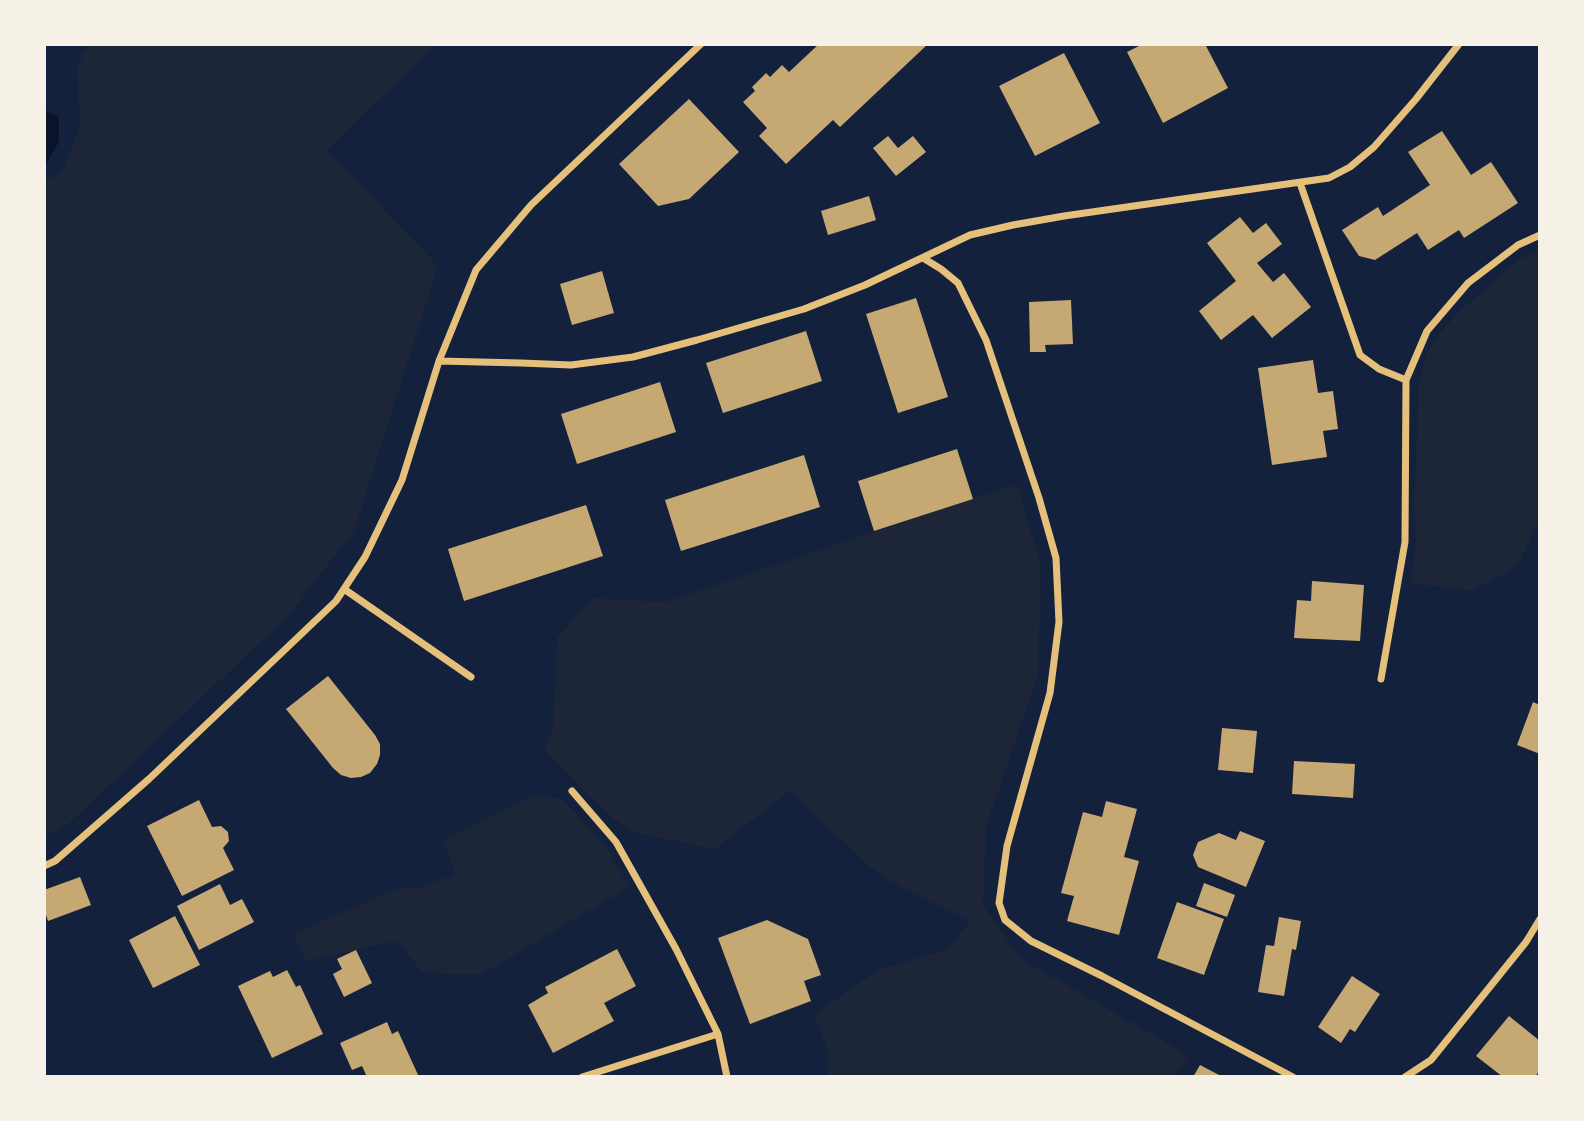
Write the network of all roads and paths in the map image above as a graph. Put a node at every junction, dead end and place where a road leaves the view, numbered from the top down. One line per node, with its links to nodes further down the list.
1 (701, 44): 6 (street)
2 (1459, 44): 3 (street)
3 (1300, 183): 5 (street); 7 (street)
4 (1540, 234): 7 (street)
5 (923, 258): 6 (street); 17 (street)
6 (439, 362): 8 (street)
7 (1406, 380): 10 (street)
8 (344, 589): 9 (street); 12 (street)
9 (471, 677)
10 (1381, 679)
11 (572, 791): 14 (street)
12 (44, 866)
13 (1540, 919): 18 (street)
14 (718, 1034): 15 (street); 16 (street)
15 (582, 1077)
16 (727, 1077)
17 (1293, 1077)
18 (1405, 1077)

